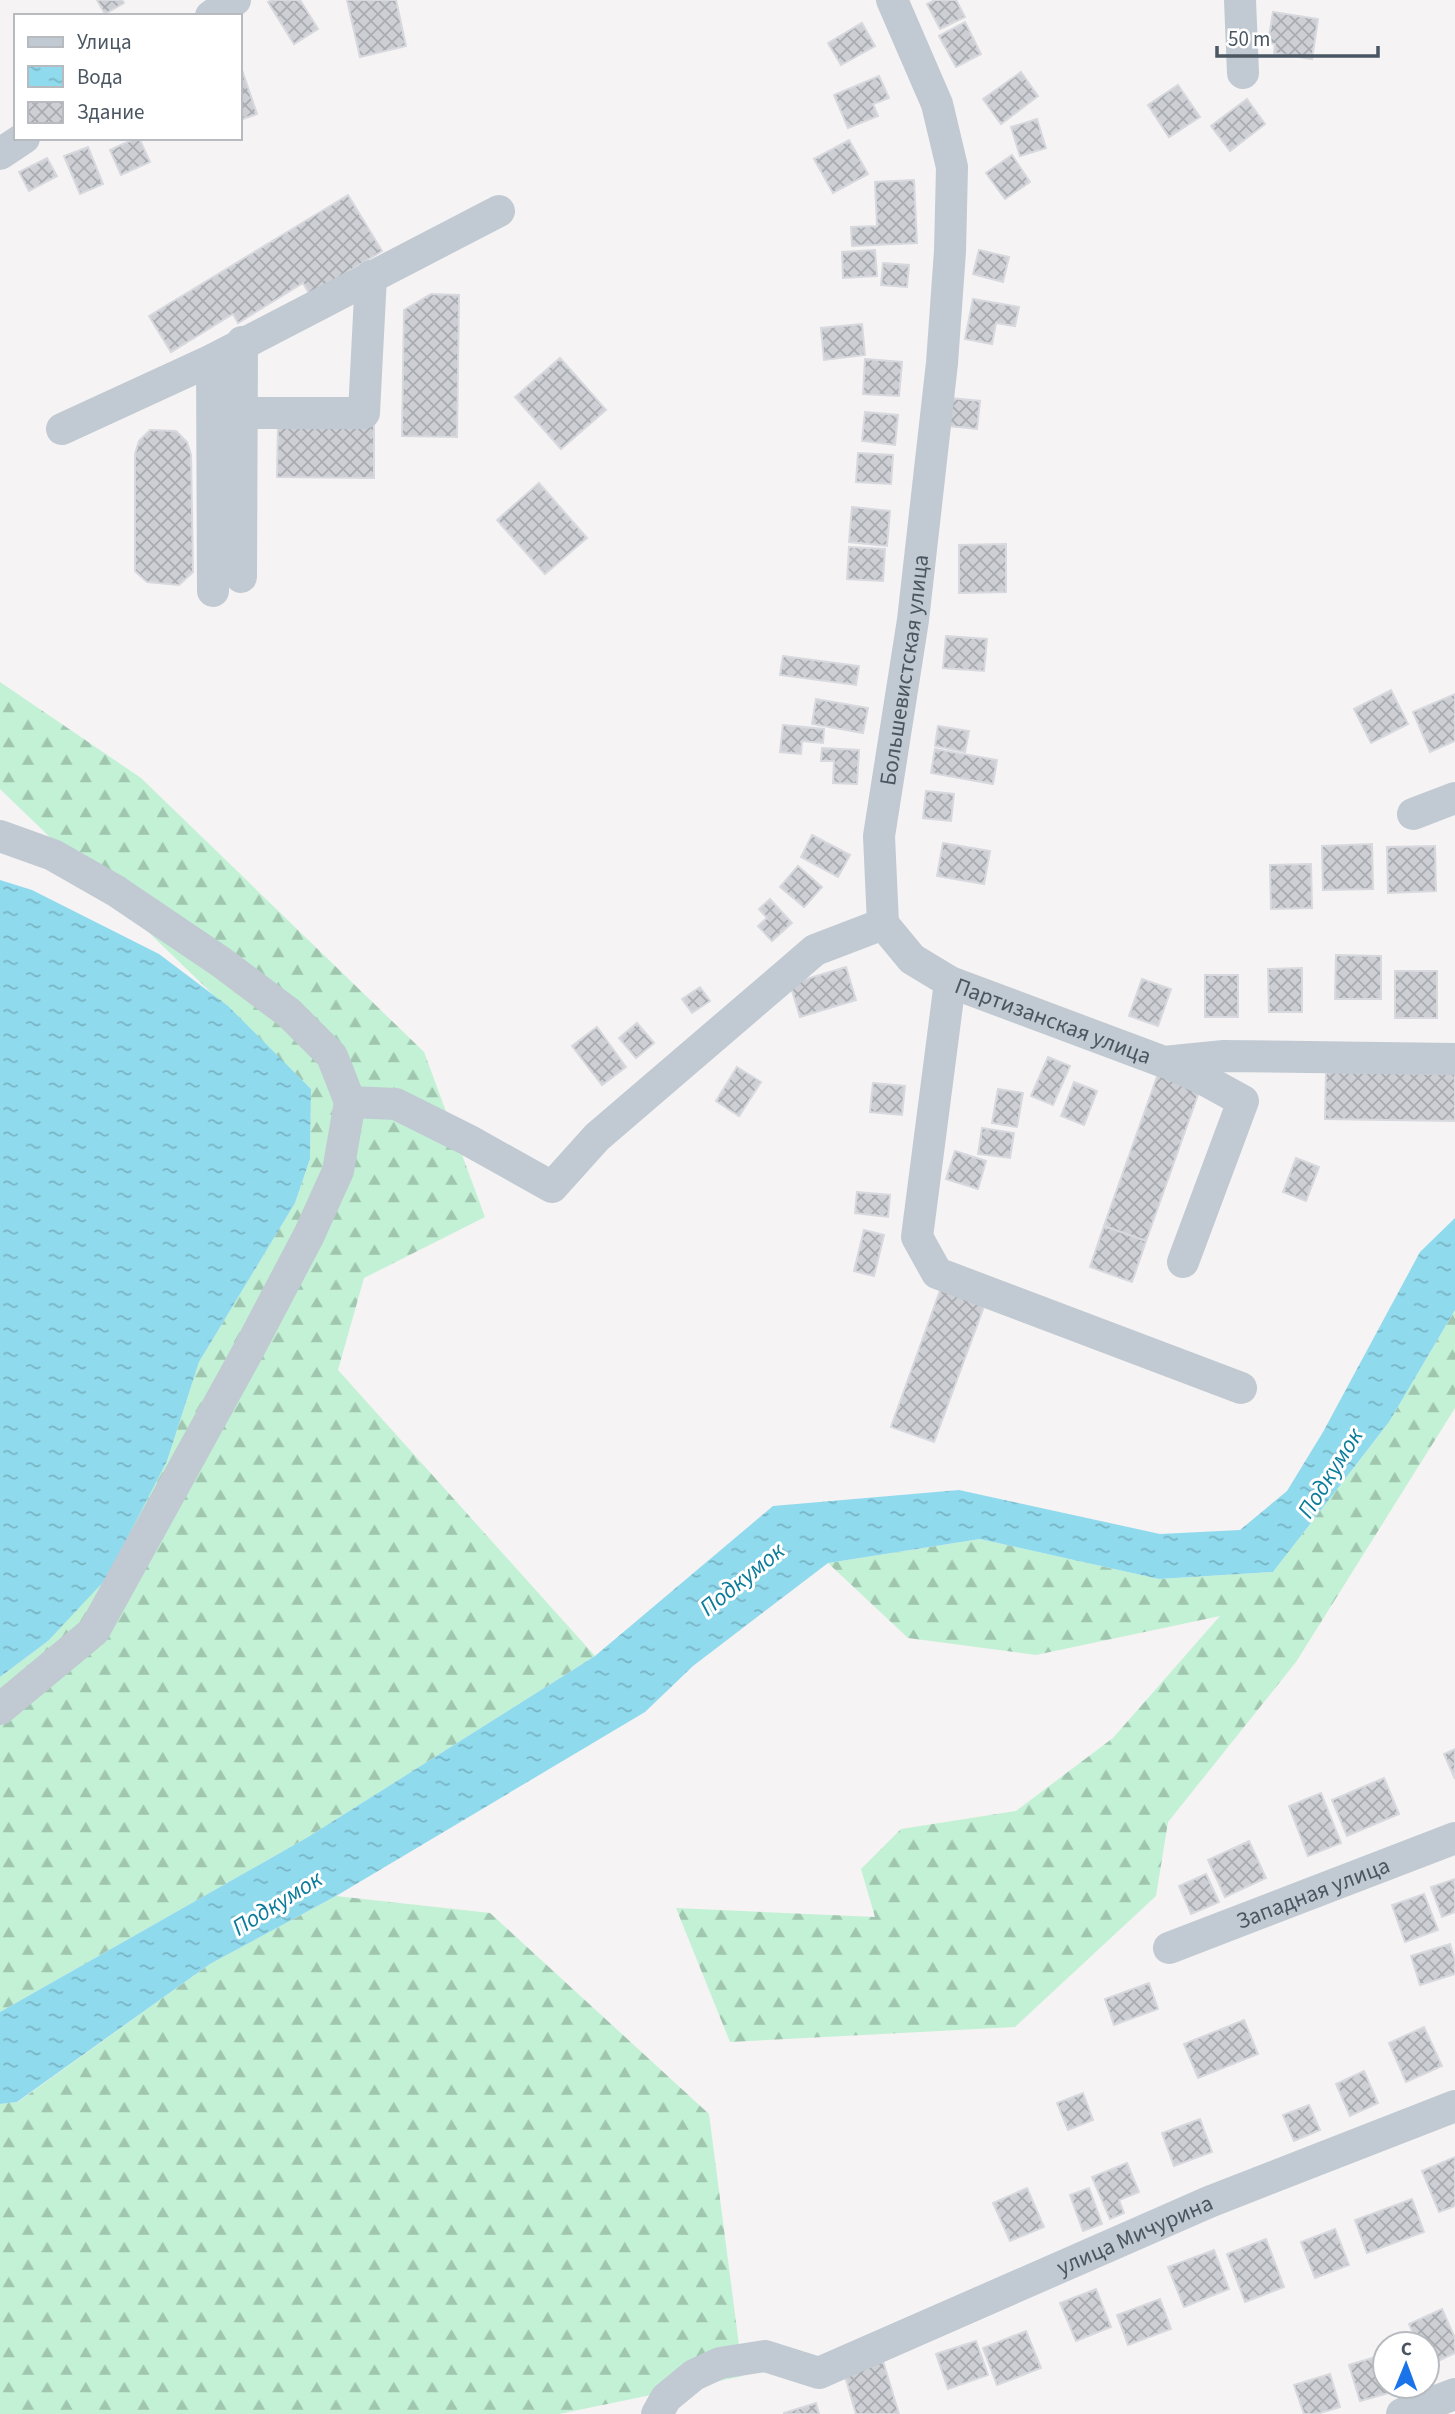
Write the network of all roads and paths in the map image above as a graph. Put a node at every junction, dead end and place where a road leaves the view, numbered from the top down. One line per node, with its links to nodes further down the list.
1 (235, 0): 4 (street)
2 (892, 0): 17 (street, Большевистская улица)
3 (1240, 0): 5 (street)
4 (214, 14)
5 (1243, 73)
6 (21, 140): 7 (street)
7 (0, 154)
8 (499, 211): 9 (street)
9 (371, 276): 10 (street); 12 (street)
10 (242, 342): 11 (street); 12 (street)
11 (212, 360): 12 (street); 13 (street)
12 (241, 413)
13 (62, 429)
14 (1455, 798): 15 (street)
15 (1413, 814)
16 (0, 836): 21 (street)
17 (883, 924): 18 (street, Партизанская улица); 21 (street)
18 (950, 982): 20 (street, Партизанская улица); 23 (street)
19 (1455, 1059): 20 (street, Партизанская улица)
20 (1164, 1062): 22 (street)
21 (349, 1102): 24 (street)
22 (1183, 1262)
23 (1241, 1388)
24 (0, 1709)
25 (1455, 1838): 26 (street, Западная улица)
26 (1169, 1948)
27 (1455, 2106): 29 (street, улица Мичурина)
28 (1455, 2394): 30 (street)
29 (657, 2414)
30 (1402, 2414)

